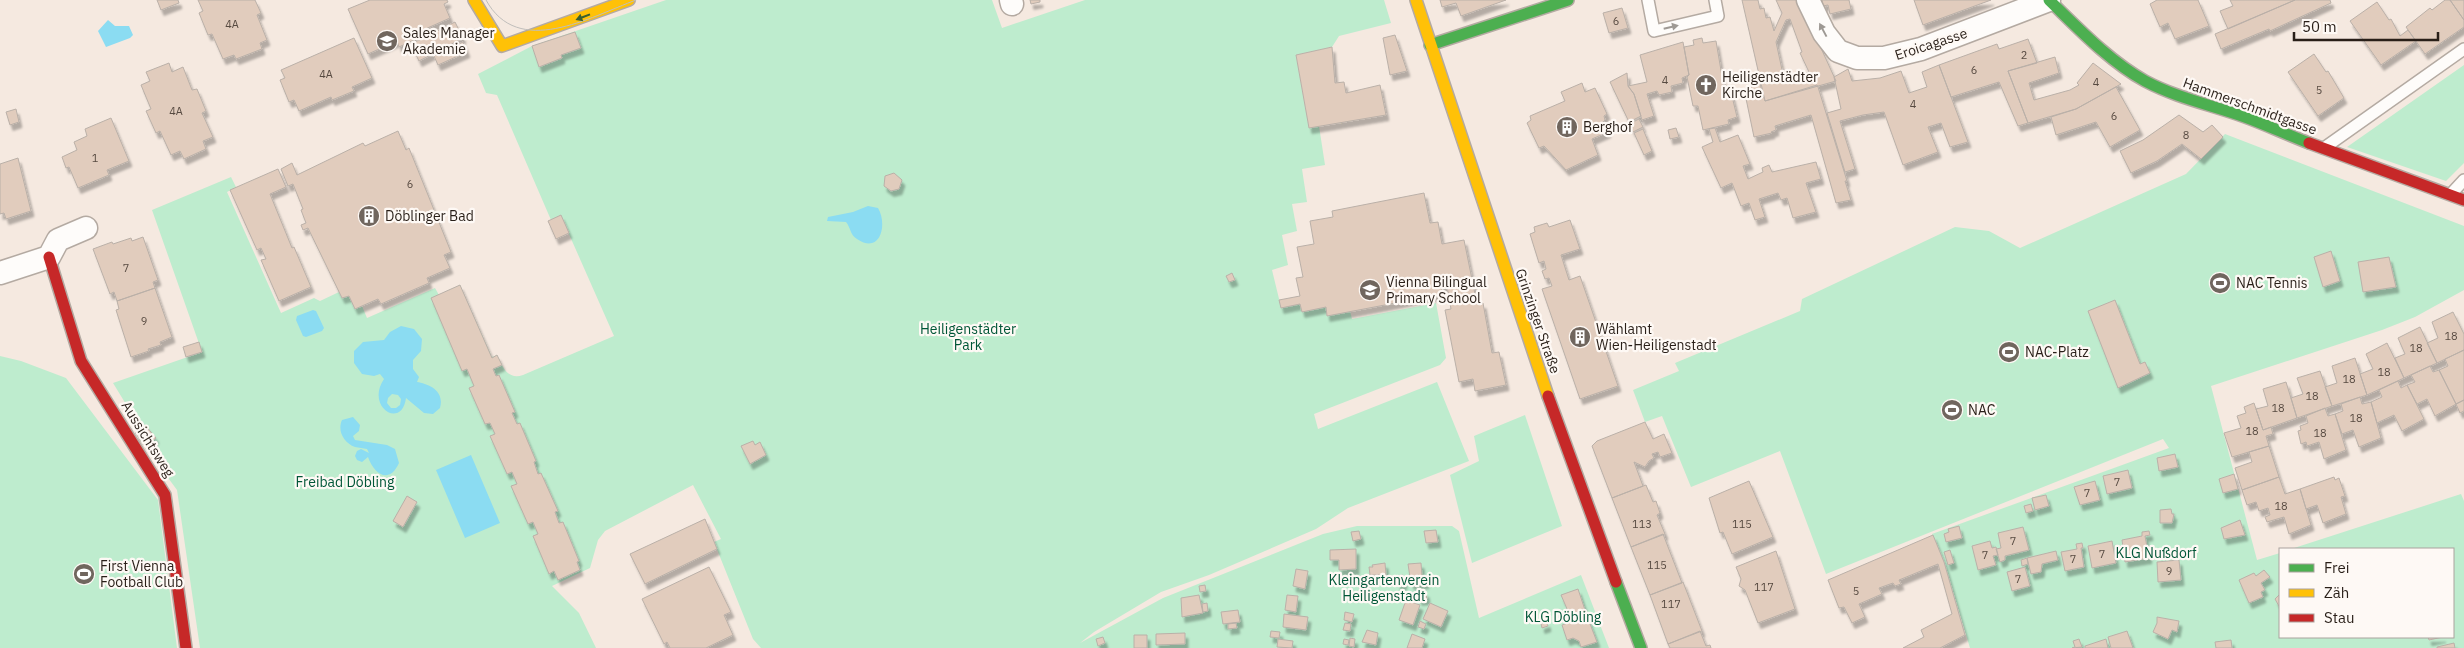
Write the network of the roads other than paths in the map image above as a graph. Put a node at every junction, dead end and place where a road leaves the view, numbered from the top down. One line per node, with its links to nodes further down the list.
1 (474, 0): 2 (street, one-way to 1)
2 (629, 0)
3 (1416, 0): 9 (street, Grinzinger Straße)
4 (1568, 0): 9 (street)
5 (1648, 0): 6 (lane, one-way to 6)
6 (1715, 0)
7 (1808, 0): 8 (street, Eroicagasse, one-way to 7)
8 (2049, 0): 11 (street, Hammerschmidtgasse)
9 (1430, 45): 19 (street, Grinzinger Straße)
10 (2464, 49): 11 (lane)
11 (2323, 149): 13 (street, Hammerschmidtgasse)
12 (2464, 180): 13 (lane)
13 (2451, 194): 14 (street, Hammerschmidtgasse)
14 (2464, 200)
15 (86, 228): 16 (street)
16 (49, 257): 17 (street); 18 (street, Aussichtsweg)
17 (0, 273)
18 (186, 648)
19 (1641, 648)

